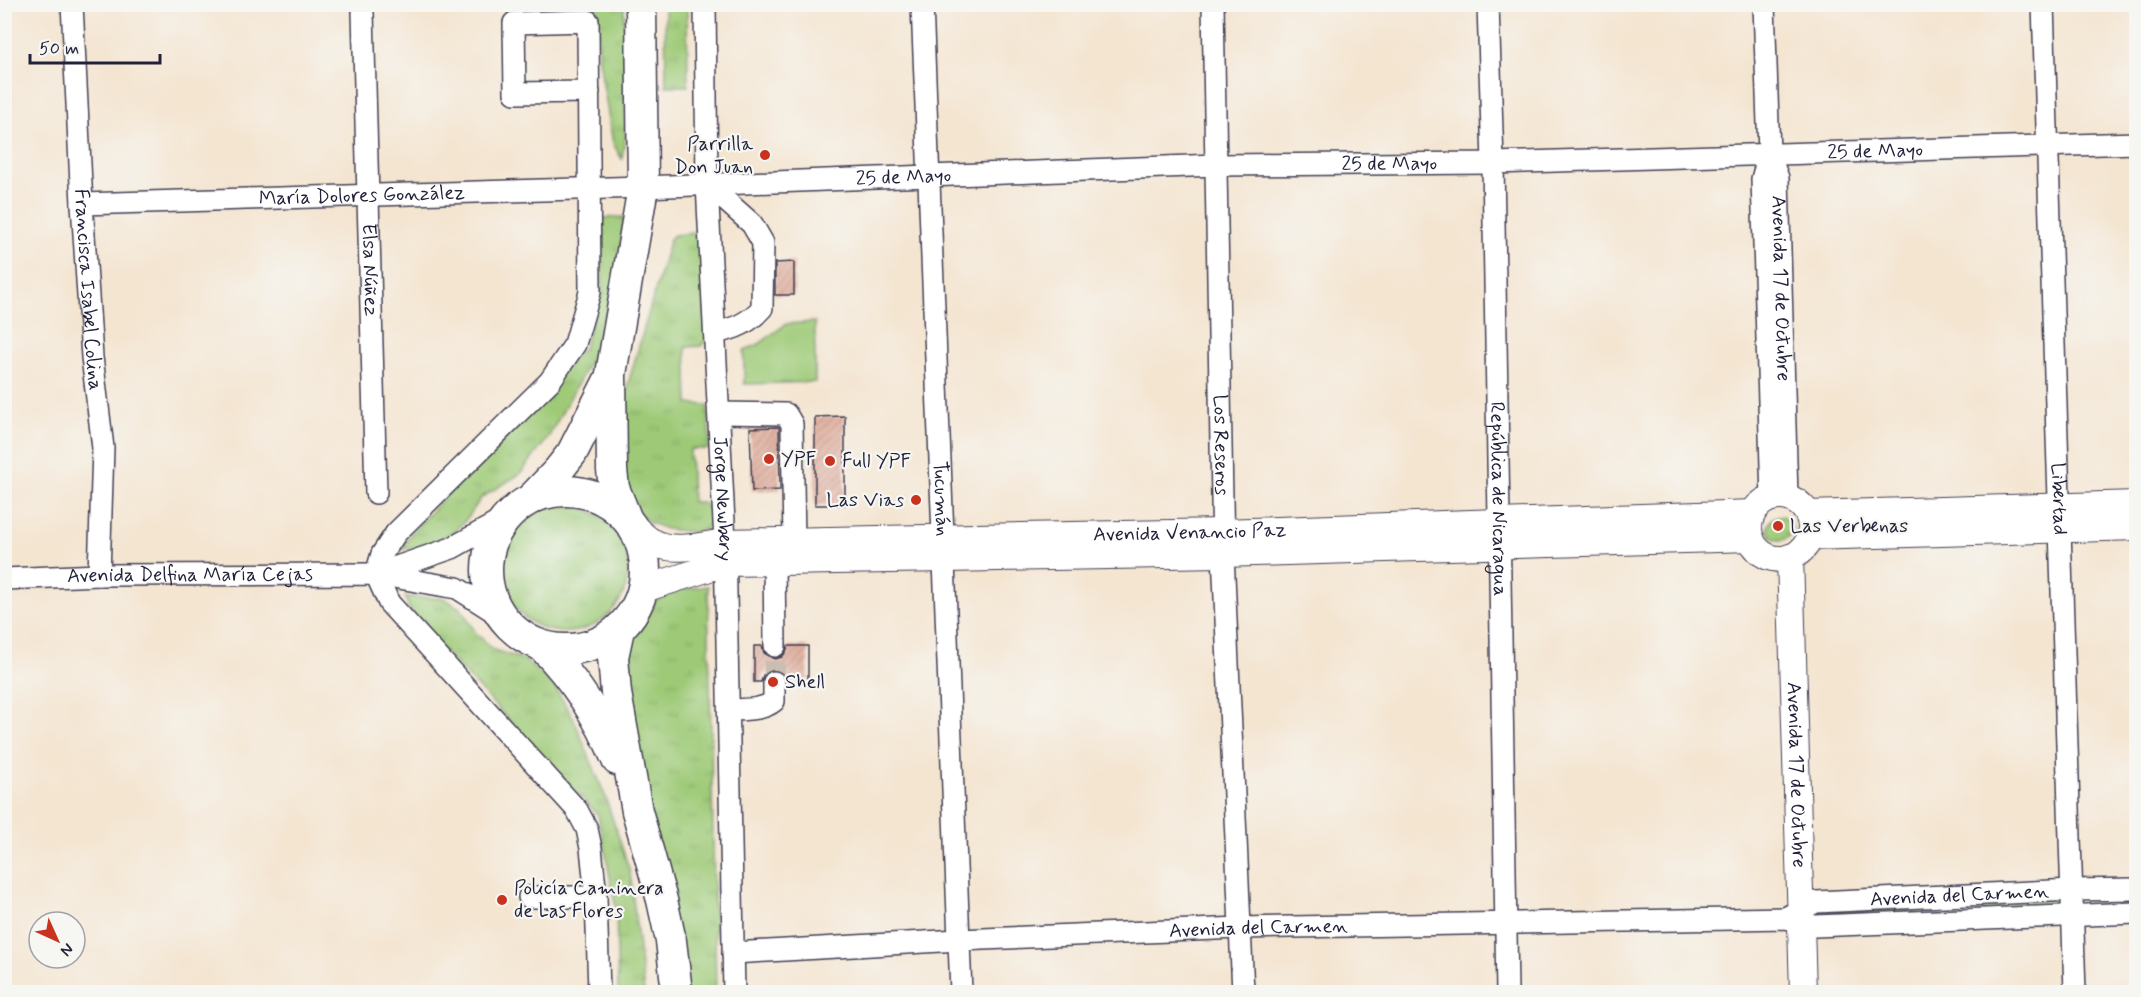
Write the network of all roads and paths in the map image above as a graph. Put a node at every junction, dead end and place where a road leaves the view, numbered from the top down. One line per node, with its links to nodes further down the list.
1 (72, 4): 21 (street, Francisca Isabel Colina)
2 (641, 4): 18 (highway)
3 (705, 4): 17 (street, Jorge Newbery)
4 (922, 4): 16 (street, Tucumán)
5 (1213, 4): 15 (street, Los Reseros)
6 (1488, 4): 14 (street, República de Nicaragua)
7 (1764, 4): 13 (street, Avenida 17 de Octubre)
8 (2043, 4): 12 (street, Libertad)
9 (363, 12): 20 (street, Elsa Núñez)
10 (589, 92): 10 (street); 19 (street)
11 (2136, 143): 12 (street, 25 de Mayo)
12 (2048, 146): 13 (street, 25 de Mayo); 30 (street, Libertad)
13 (1769, 154): 14 (street, 25 de Mayo); 27 (street, Avenida 17 de Octubre)
14 (1493, 163): 15 (street, 25 de Mayo); 34 (street, República de Nicaragua)
15 (1216, 165): 16 (street, 25 de Mayo); 37 (street, Los Reseros)
16 (928, 175): 17 (street, 25 de Mayo); 38 (street, Tucumán)
17 (707, 184): 18 (street, 25 de Mayo); 22 (street, Jorge Newbery); 22 (street)
18 (643, 187): 19 (street, María Dolores González); 23 (highway)
19 (590, 188): 20 (street, María Dolores González); 42 (street)
20 (369, 195): 21 (street, María Dolores González); 25 (street, Elsa Núñez)
21 (82, 204): 43 (street, Francisca Isabel Colina)
22 (715, 332): 24 (street, Jorge Newbery)
23 (611, 374): 26 (highway); 31 (highway)
24 (719, 413): 36 (street); 39 (street, Jorge Newbery)
25 (376, 493)
26 (533, 497): 29 (highway); 31 (highway)
27 (1771, 503): 32 (main road); 34 (main road, Avenida Venancio Paz); 35 (main road)
28 (2136, 504): 30 (main road)
29 (506, 518): 42 (street, Avenida Delfina María Cejas); 46 (highway)
30 (2060, 518): 32 (main road); 33 (main road); 54 (street, Libertad)
31 (629, 520): 39 (main road, Avenida Venancio Paz); 45 (highway)
32 (1808, 525): 40 (main road)
33 (2136, 527)
34 (1500, 533): 35 (main road, Avenida Venancio Paz); 37 (main road, Avenida Venancio Paz); 60 (street, República de Nicaragua)
35 (1751, 538): 40 (main road)
36 (794, 541): 38 (main road, Avenida Venancio Paz); 39 (main road, Avenida Venancio Paz)
37 (1222, 543): 38 (main road, Avenida Venancio Paz); 61 (street, Los Reseros)
38 (943, 549): 41 (main road, Avenida Venancio Paz); 62 (street, Tucumán)
39 (725, 553): 41 (main road, Avenida Venancio Paz); 45 (main road, Avenida Venancio Paz); 51 (street, Jorge Newbery)
40 (1782, 557): 59 (main road, Avenida 17 de Octubre)
41 (774, 562): 49 (street)
42 (376, 574): 43 (street, Avenida Delfina María Cejas); 46 (street, Avenida Delfina María Cejas); 56 (street)
43 (99, 575): 44 (street, Avenida Delfina María Cejas)
44 (4, 579)
45 (644, 589): 47 (highway)
46 (501, 616): 48 (highway)
47 (620, 629): 48 (highway); 52 (highway)
48 (542, 646): 52 (highway)
49 (775, 646)
50 (774, 682): 51 (street)
51 (729, 710): 63 (street, Jorge Newbery)
52 (637, 811): 65 (highway)
53 (2136, 889): 54 (street, Avenida del Carmen)
54 (2072, 890): 58 (street, Libertad); 59 (street, Avenida del Carmen)
55 (529, 897): 56 (street)
56 (596, 897): 64 (street)
57 (2136, 913): 58 (street, Avenida del Carmen)
58 (2072, 915): 59 (street, Avenida del Carmen); 72 (street, Libertad)
59 (1796, 916): 60 (street, Avenida del Carmen); 70 (main road, Avenida 17 de Octubre); 71 (main road, Avenida 17 de Octubre)
60 (1506, 924): 61 (street, Avenida del Carmen); 69 (street, República de Nicaragua)
61 (1240, 928): 62 (street, Avenida del Carmen); 68 (street, Los Reseros)
62 (959, 939): 63 (street, Avenida del Carmen); 67 (street, Tucumán)
63 (733, 952): 66 (street, Jorge Newbery)
64 (599, 993)
65 (677, 993)
66 (734, 993)
67 (961, 993)
68 (1243, 993)
69 (1507, 993)
70 (1788, 993)
71 (1803, 993)
72 (2075, 993)

